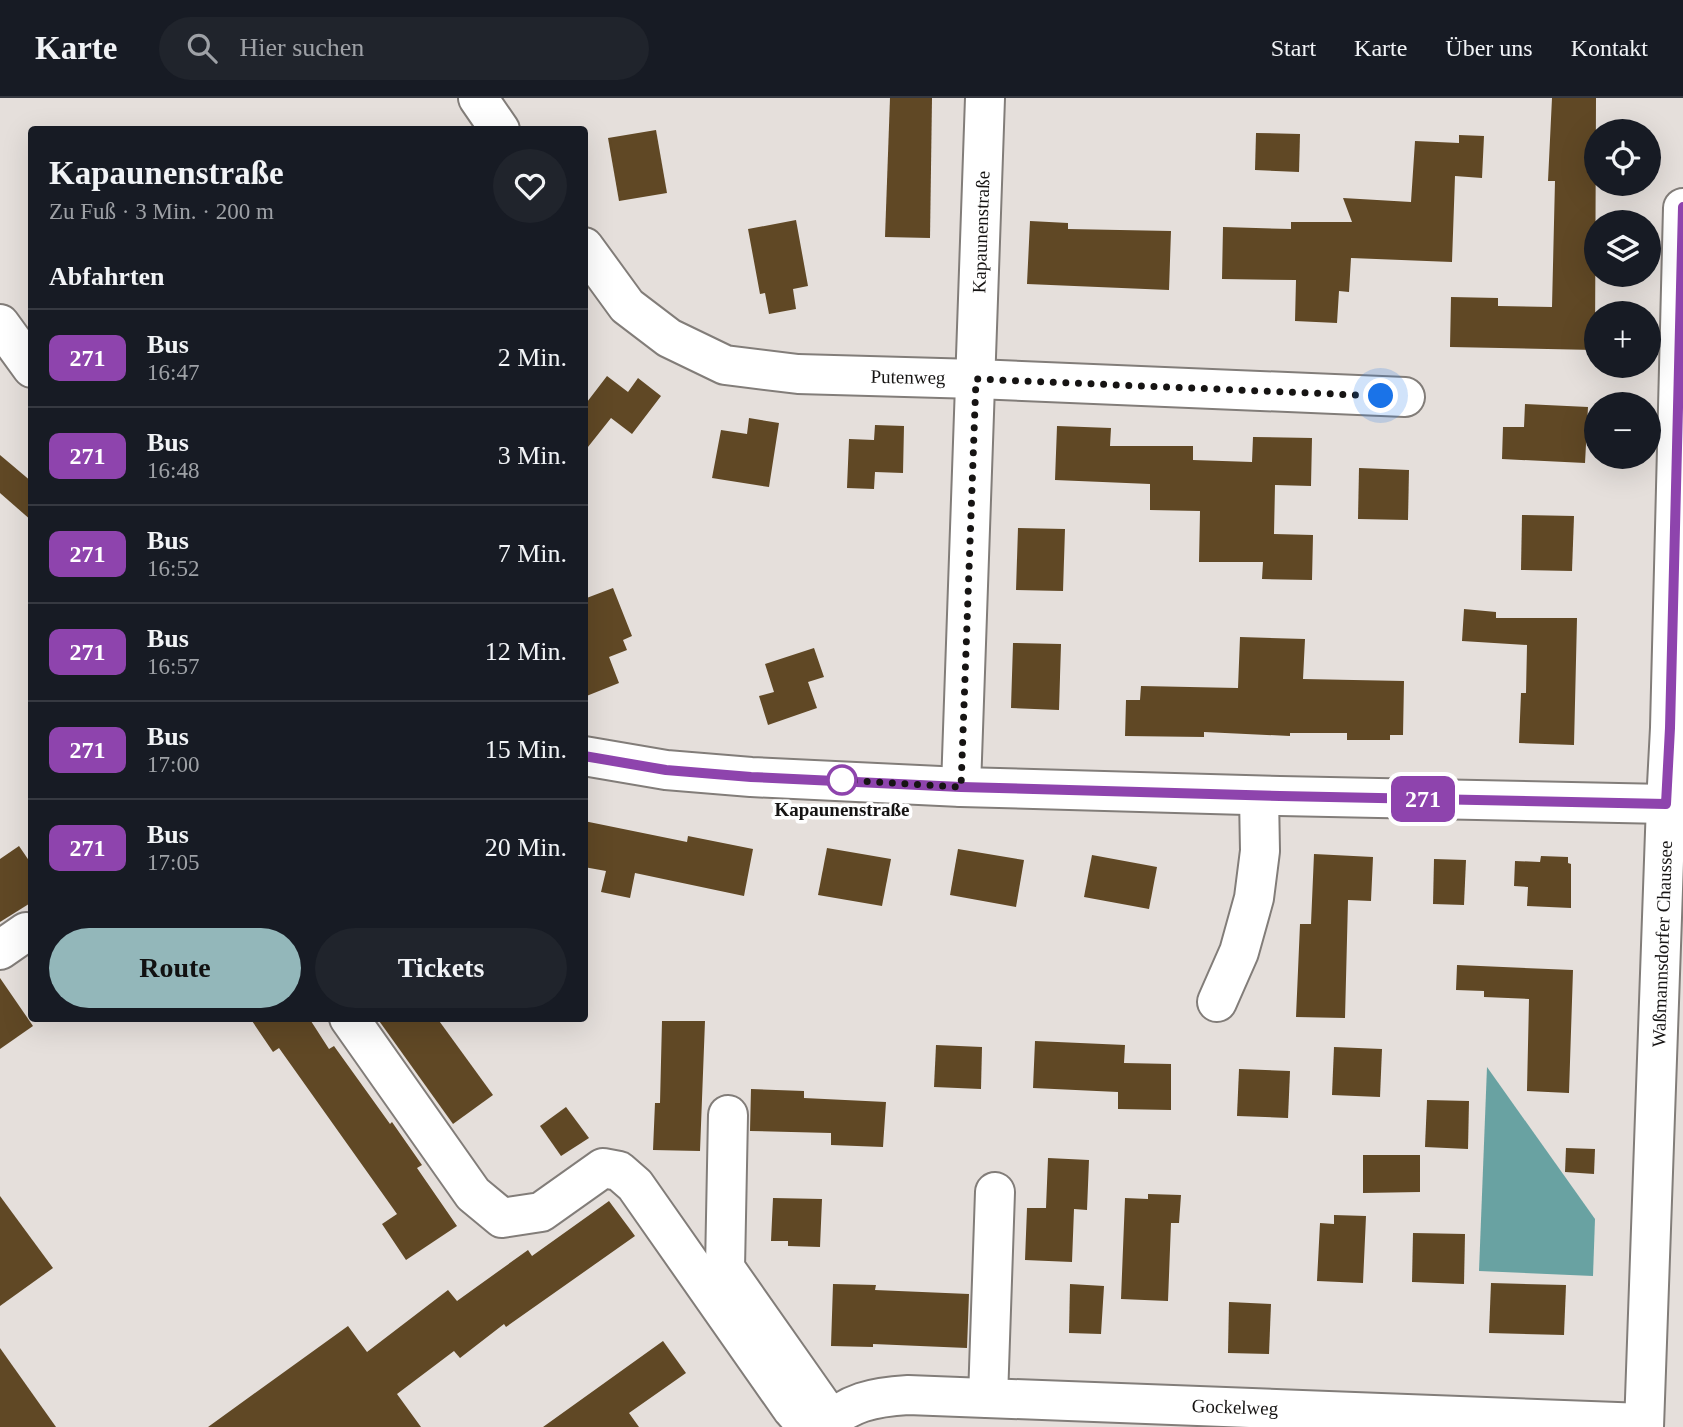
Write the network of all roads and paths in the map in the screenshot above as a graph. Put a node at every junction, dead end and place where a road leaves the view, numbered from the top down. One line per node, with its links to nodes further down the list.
1 (478, 98): 3 (street)
2 (985, 98): 8 (street, Kapaunenstraße)
3 (497, 126)
4 (1683, 208): 10 (street, Waßmannsdorfer Chaussee)
5 (588, 252): 8 (street, Putenweg)
6 (0, 324): 7 (street)
7 (28, 362)
8 (976, 379): 9 (street, Putenweg); 12 (street, Kapaunenstraße)
9 (1405, 397)
10 (1677, 729): 14 (street, Waßmannsdorfer Chaussee)
11 (588, 757): 12 (street)
12 (961, 787): 13 (street)
13 (1259, 796): 14 (street); 15 (street)
14 (1666, 804): 17 (street, Waßmannsdorfer Chaussee)
15 (1217, 1002)
16 (352, 1022): 22 (street)
17 (1671, 1025): 23 (street, Waßmannsdorfer Chaussee)
18 (728, 1115): 22 (street)
19 (995, 1192): 20 (street)
20 (988, 1398): 21 (street, Gockelweg); 22 (street, Gockelweg)
21 (1194, 1416): 23 (street, Gockelweg)
22 (821, 1424)
23 (1644, 1425)

